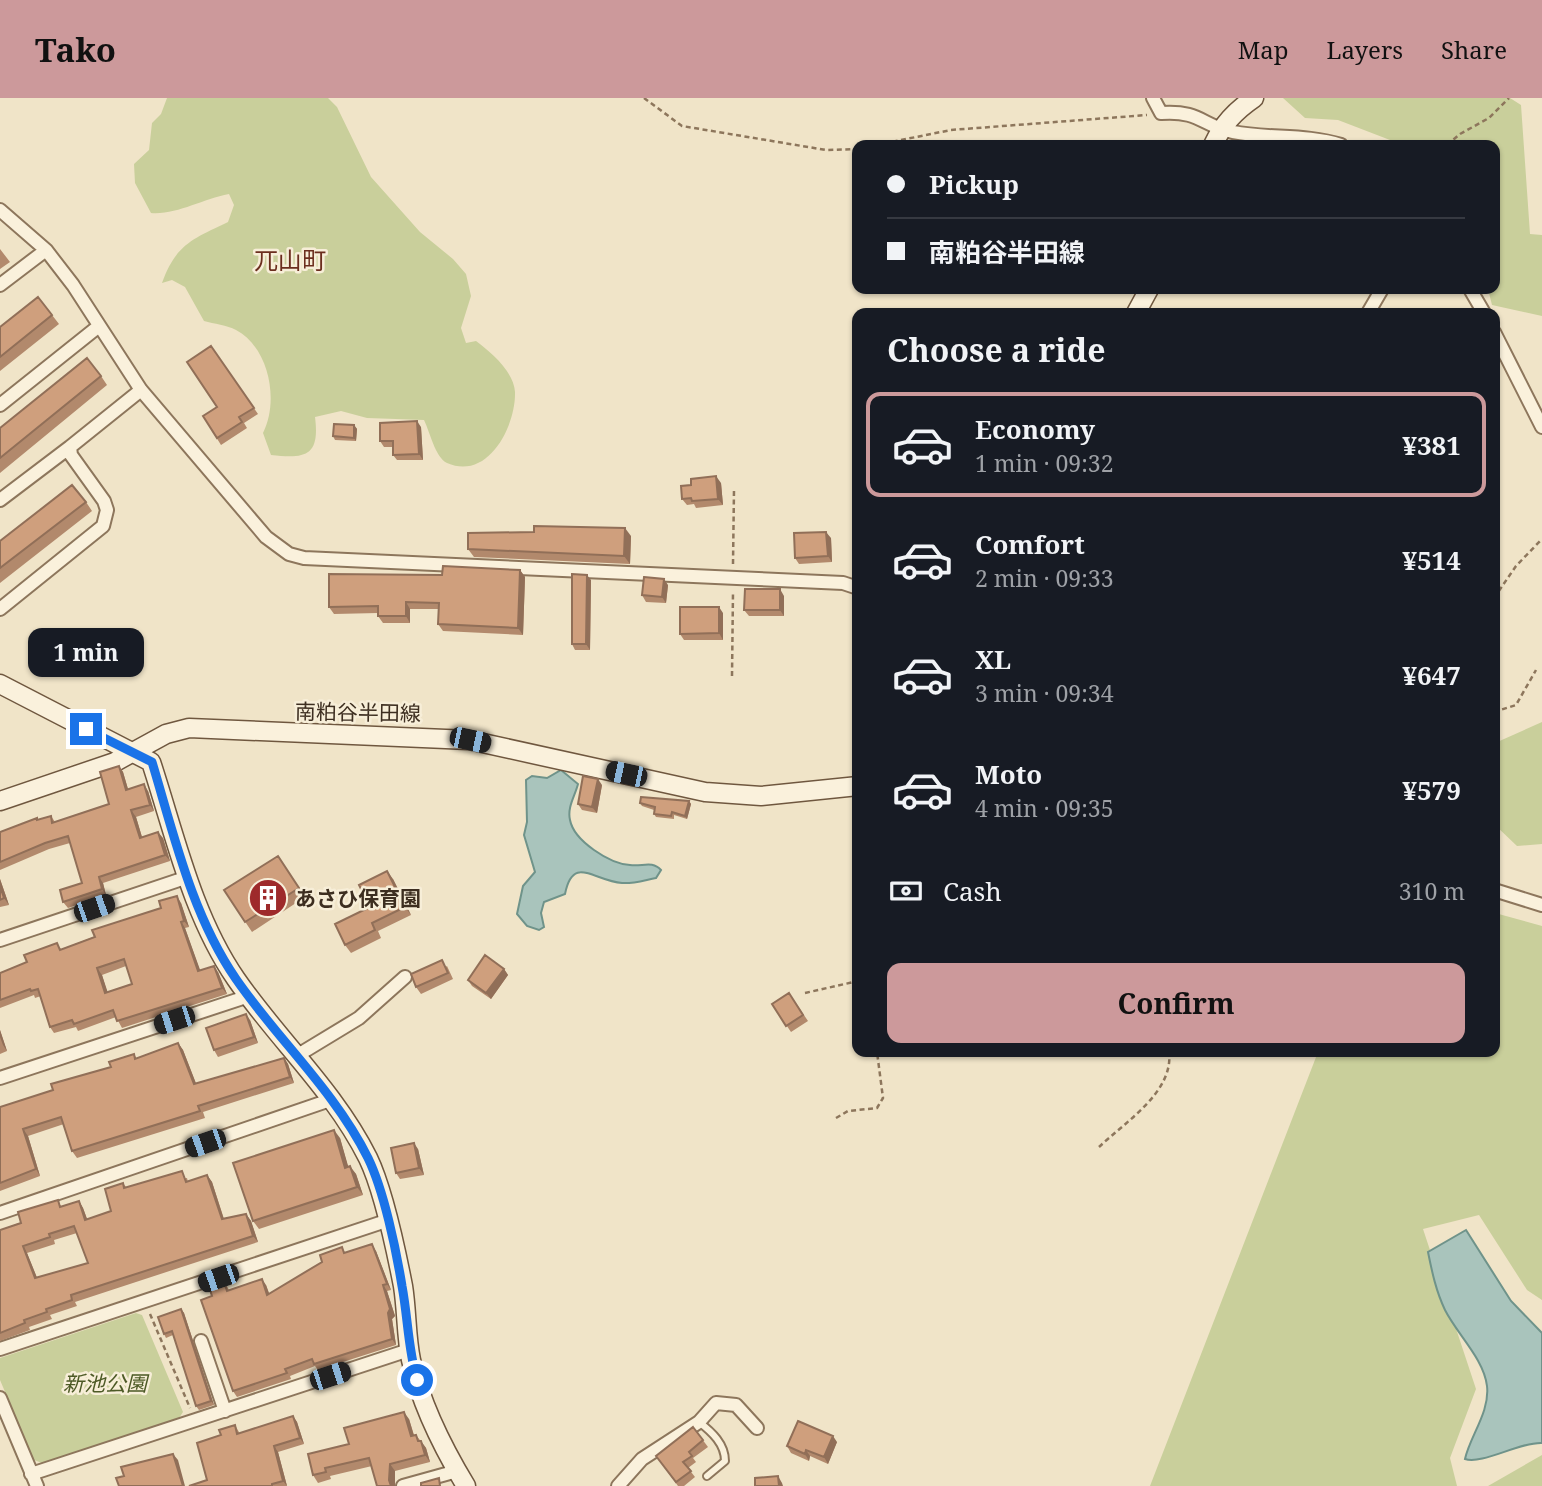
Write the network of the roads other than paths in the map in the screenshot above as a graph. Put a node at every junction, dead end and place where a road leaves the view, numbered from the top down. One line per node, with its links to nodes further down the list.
1 (1153, 98): 3 (street)
2 (1254, 98): 3 (main road)
3 (1221, 127): 4 (main road); 5 (street)
4 (1215, 140)
5 (1317, 140)
6 (0, 210): 7 (street)
7 (46, 250): 8 (street); 9 (street)
8 (0, 285)
9 (99, 326): 11 (street); 12 (street)
10 (1500, 344): 13 (street)
11 (141, 390): 14 (street); 16 (street)
12 (0, 405)
13 (1542, 427)
14 (70, 447): 15 (street); 17 (street)
15 (0, 500)
16 (852, 586)
17 (0, 609)
18 (0, 684): 19 (main road)
19 (136, 754): 20 (main road, 南粕谷半田線); 21 (main road, 南粕谷半田線); 22 (main road)
20 (852, 787)
21 (0, 801)
22 (188, 877): 25 (street); 27 (main road)
23 (1500, 892): 24 (street)
24 (1542, 905)
25 (0, 940)
26 (405, 977): 28 (street)
27 (249, 996): 28 (main road); 29 (street)
28 (298, 1055): 30 (main road)
29 (0, 1078)
30 (333, 1099): 31 (street); 32 (main road)
31 (0, 1213)
32 (386, 1221): 34 (street); 35 (main road)
33 (201, 1341): 37 (street)
34 (0, 1349)
35 (409, 1350): 37 (street); 41 (main road)
36 (0, 1398): 42 (street)
37 (225, 1411): 42 (street)
38 (699, 1422): 39 (street); 40 (lane); 44 (street)
39 (757, 1428)
40 (707, 1476)
41 (462, 1479): 43 (street)
42 (34, 1480)
43 (404, 1486)
44 (618, 1486)

